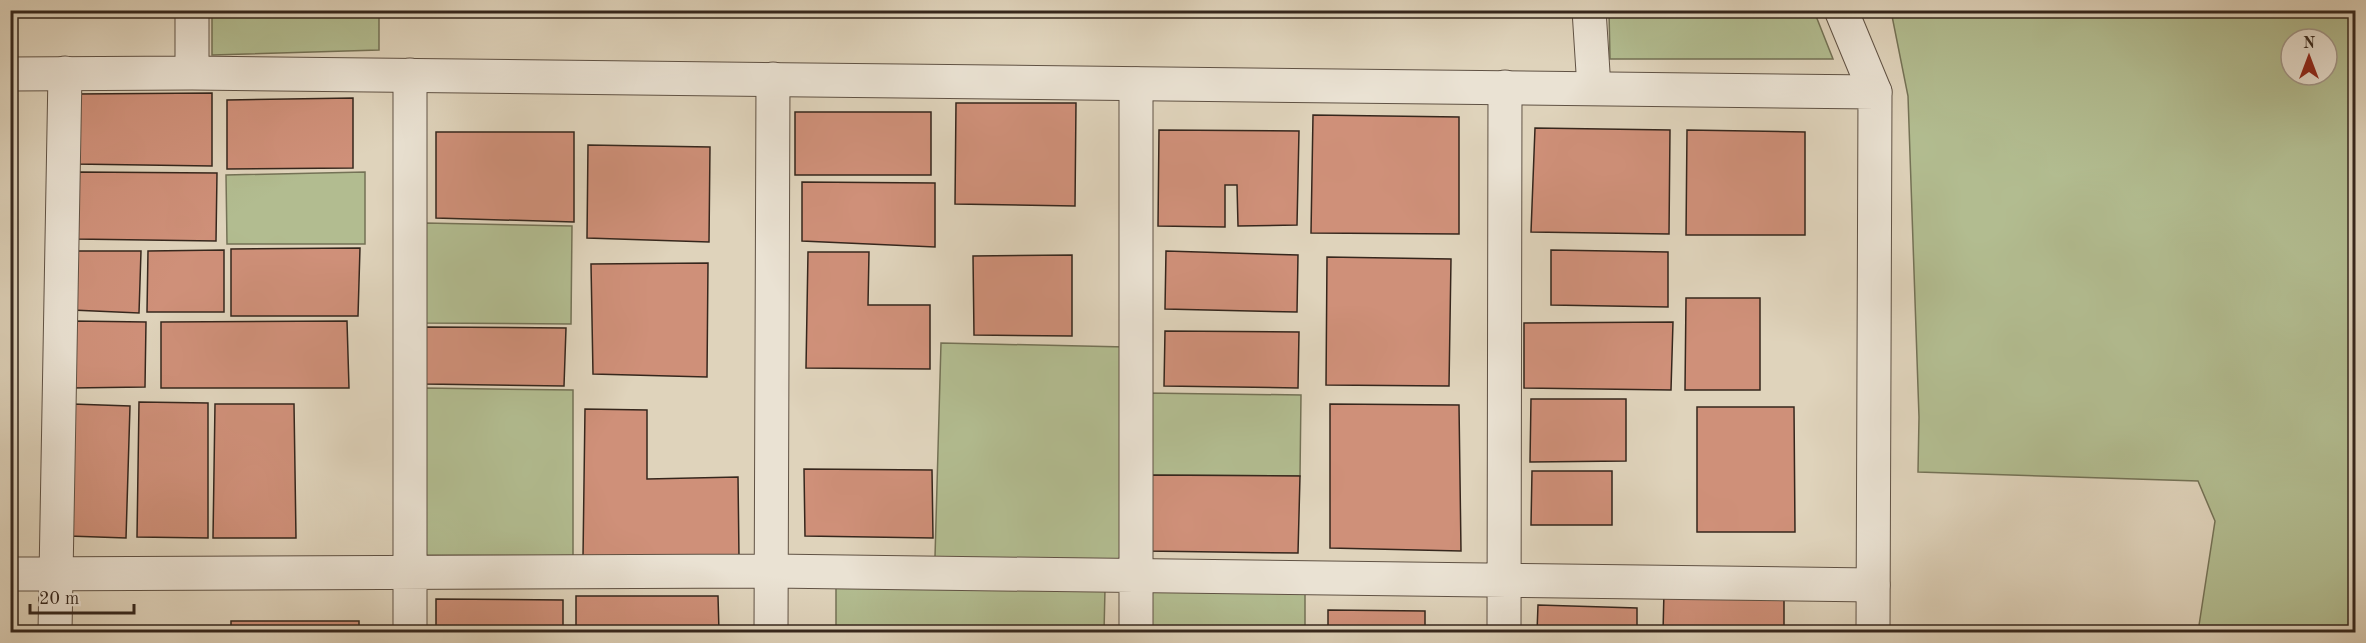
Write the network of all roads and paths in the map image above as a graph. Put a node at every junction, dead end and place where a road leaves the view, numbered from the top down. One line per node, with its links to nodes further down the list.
1 (192, 10): 5 (street)
2 (1589, 10): 11 (street)
3 (1841, 10): 12 (street)
4 (65, 73): 5 (street); 6 (street); 16 (street)
5 (192, 73): 7 (street)
6 (10, 74)
7 (410, 75): 8 (street); 14 (street)
8 (773, 80): 9 (street); 13 (street)
9 (1137, 84): 10 (street); 17 (street)
10 (1505, 87): 11 (street); 18 (street)
11 (1594, 88): 12 (street)
12 (1875, 92): 19 (street)
13 (772, 571): 14 (street); 17 (street); 22 (street)
14 (410, 572): 16 (street); 21 (street)
15 (10, 574): 16 (street)
16 (56, 574): 20 (street)
17 (1137, 575): 18 (street); 23 (street)
18 (1505, 580): 19 (street); 24 (street)
19 (1873, 585): 25 (street)
20 (55, 633)
21 (410, 633)
22 (771, 633)
23 (1136, 633)
24 (1504, 633)
25 (1873, 633)

